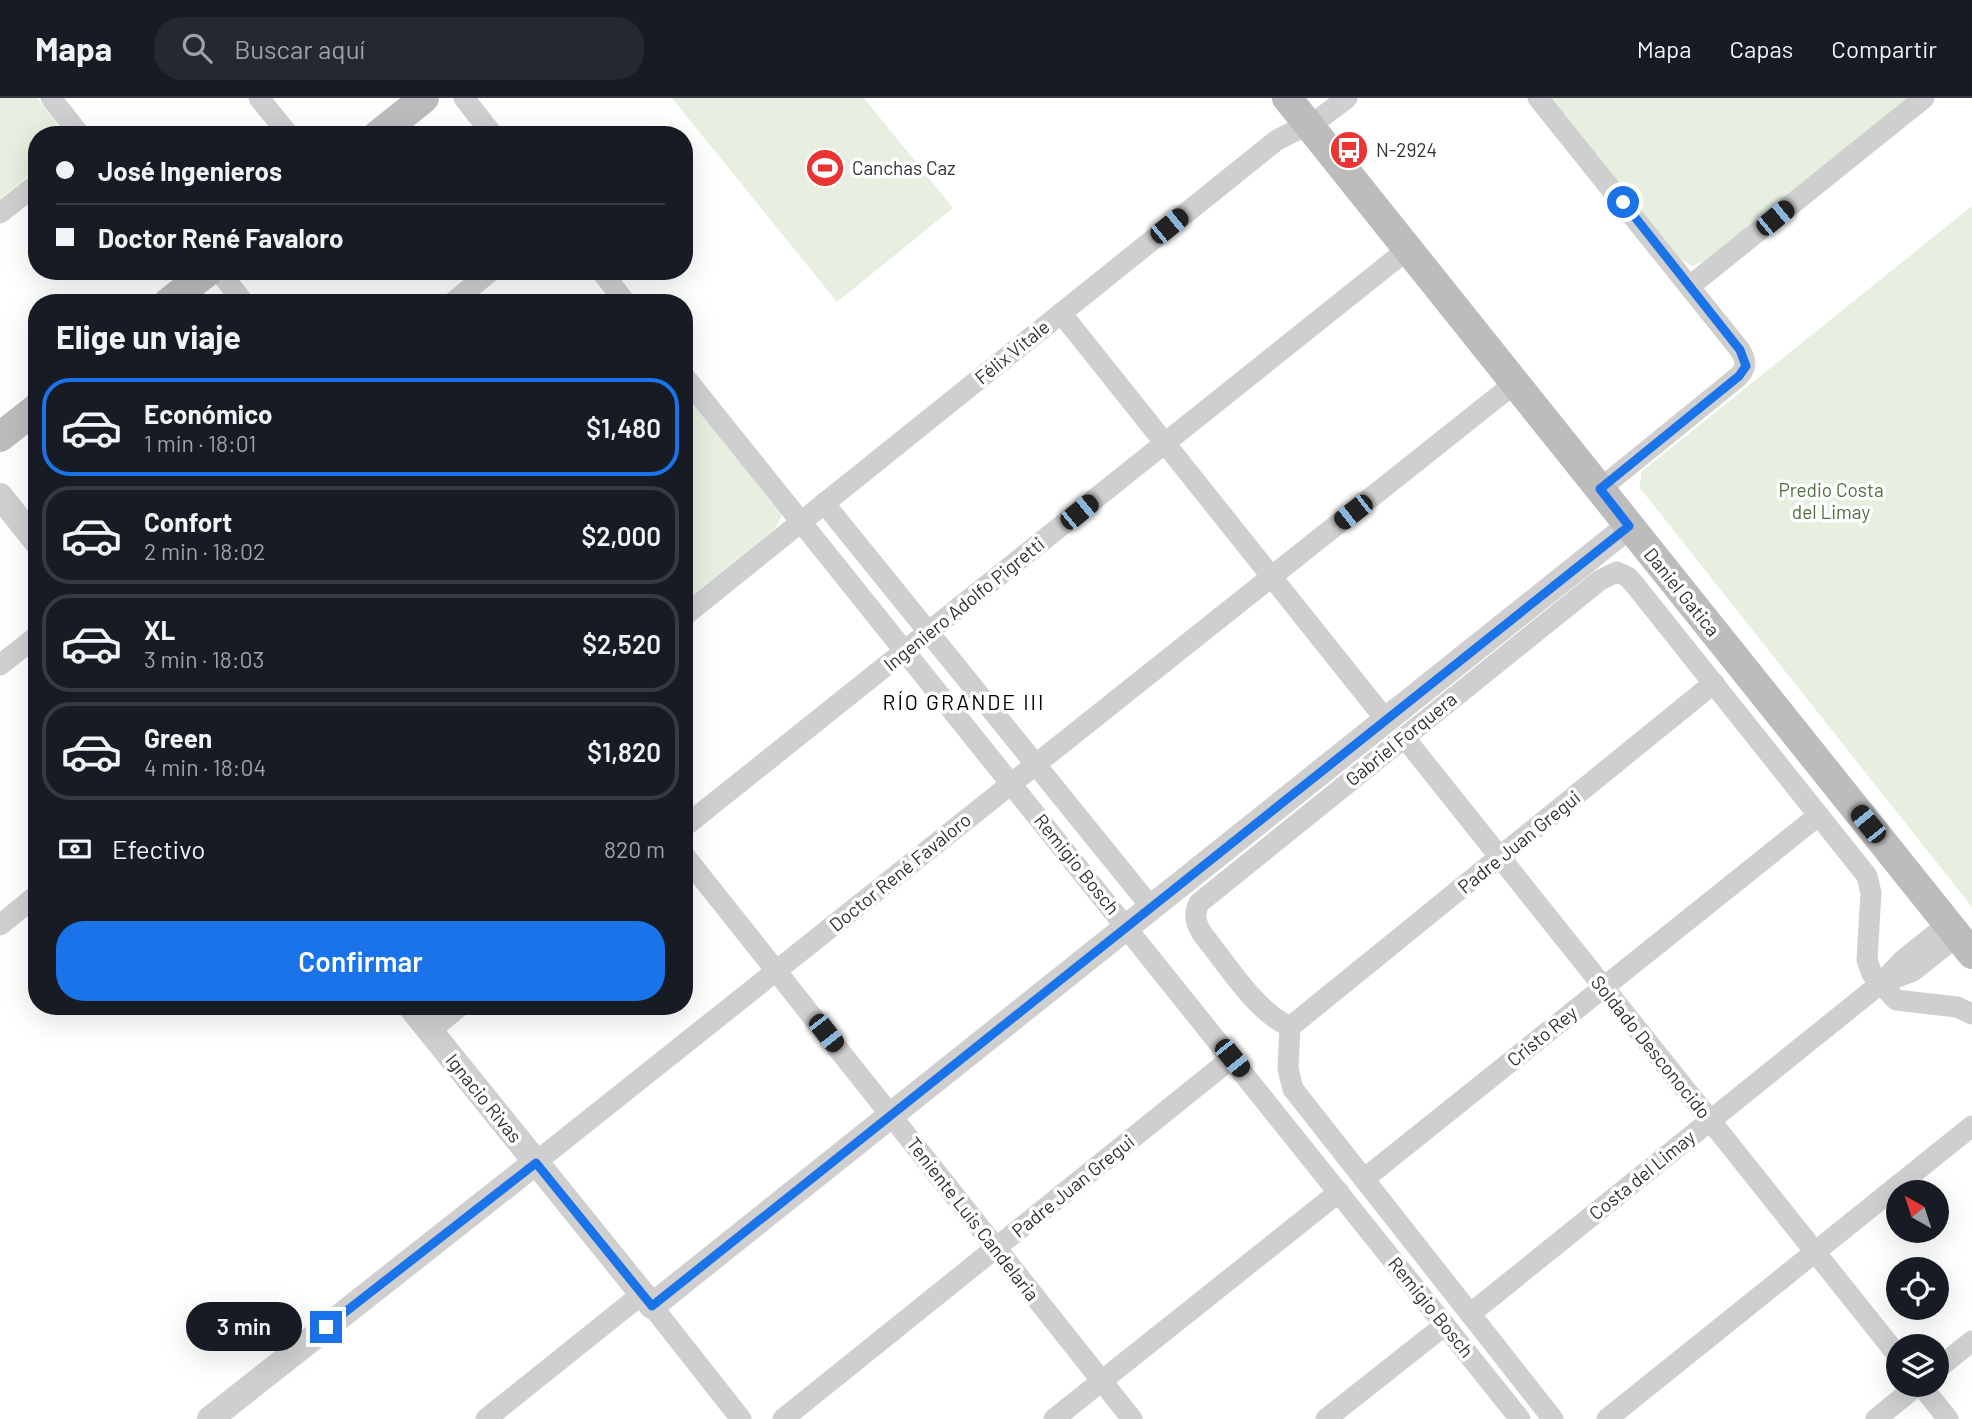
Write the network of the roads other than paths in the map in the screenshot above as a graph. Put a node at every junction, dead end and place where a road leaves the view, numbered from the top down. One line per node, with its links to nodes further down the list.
1 (51, 98): 10 (street)
2 (259, 98): 11 (street)
3 (424, 98): 12 (main road)
4 (464, 98): 13 (street)
5 (1287, 98): 9 (main road, Daniel Gatica)
6 (1347, 98): 9 (street, Félix Vitale)
7 (1538, 98): 21 (street)
8 (1924, 98): 21 (street)
9 (1308, 124): 16 (main road, Daniel Gatica); 26 (street, Félix Vitale)
10 (73, 126)
11 (282, 126)
12 (389, 126)
13 (486, 126)
14 (28, 191): 15 (street)
15 (0, 213)
16 (1408, 249): 27 (main road, Daniel Gatica); 31 (street, Ingeniero Adolfo Pigretti)
17 (195, 280): 22 (main road)
18 (213, 280): 23 (street)
19 (480, 280): 24 (street)
20 (608, 280): 25 (street)
21 (1690, 286): 32 (street)
22 (178, 294)
23 (232, 294)
24 (463, 294)
25 (619, 294)
26 (1061, 313): 31 (street, Soldado Desconocido); 34 (street, Félix Vitale)
27 (1515, 383): 32 (main road, Daniel Gatica); 39 (street, Doctor René Favaloro)
28 (693, 387): 35 (street, Remigio Bosch)
29 (28, 415): 30 (main road)
30 (0, 438)
31 (1165, 443): 39 (street, Soldado Desconocido); 41 (street, Ingeniero Adolfo Pigretti)
32 (1600, 489): 36 (main road, Daniel Gatica)
33 (0, 496): 37 (street)
34 (824, 503): 35 (street, Félix Vitale); 41 (street, Remigio Bosch)
35 (800, 523): 40 (street, Félix Vitale); 43 (street, Remigio Bosch)
36 (1629, 526): 46 (street, Gabriel Forquera); 57 (main road, Daniel Gatica)
37 (28, 531)
38 (1617, 572): 45 (street, Daniel Gatica); 46 (street, Gabriel Forquera)
39 (1271, 577): 46 (street, Soldado Desconocido); 47 (street, Doctor René Favaloro)
40 (693, 608)
41 (929, 632): 43 (street, Ingeniero Adolfo Pigretti); 47 (street, Remigio Bosch)
42 (28, 643): 44 (street)
43 (904, 651): 48 (street, Remigio Bosch); 50 (street, Ingeniero Adolfo Pigretti)
44 (0, 665)
45 (1714, 683): 49 (street, Daniel Gatica); 51 (street, Padre Juan Gregui)
46 (1395, 729): 51 (street, Soldado Desconocido); 54 (street, Gabriel Forquera); 64 (street, Gabriel Forquera)
47 (1036, 764): 48 (street, Doctor René Favaloro); 54 (street, Remigio Bosch)
48 (1012, 784): 56 (street, Remigio Bosch); 58 (street, Doctor René Favaloro)
49 (1819, 815): 59 (street, Daniel Gatica); 60 (street, Cristo Rey)
50 (693, 820)
51 (1500, 857): 60 (street, Soldado Desconocido); 64 (street, Padre Juan Gregui)
52 (693, 866): 58 (street, Teniente Luis Candelaria)
53 (28, 902): 55 (street)
54 (1151, 907): 56 (street, Gabriel Forquera)
55 (0, 925)
56 (1127, 927): 66 (street, Remigio Bosch); 67 (street, Gabriel Forquera)
57 (1959, 938): 59 (street, Costa del Limay)
58 (777, 971): 67 (street, Teniente Luis Candelaria); 70 (street, Doctor René Favaloro)
59 (1880, 984): 61 (street); 68 (street, Costa del Limay)
60 (1604, 987): 68 (street, Soldado Desconocido); 71 (street, Cristo Rey)
61 (1972, 1014)
62 (418, 1015): 65 (street, Ignacio Rivas)
63 (449, 1015): 65 (street)
64 (1290, 1027): 71 (street, Remigio Bosch)
65 (430, 1031): 70 (street, Ignacio Rivas)
66 (1232, 1058): 72 (street, Remigio Bosch); 73 (street, Padre Juan Gregui)
67 (891, 1115): 73 (street, Teniente Luis Candelaria); 75 (street, Gabriel Forquera)
68 (1710, 1121): 74 (street, Soldado Desconocido); 76 (street, Costa del Limay)
69 (1972, 1126): 74 (street)
70 (536, 1163): 75 (street, Ignacio Rivas); 84 (street, Doctor René Favaloro)
71 (1364, 1179): 76 (street, Remigio Bosch)
72 (1339, 1192): 77 (street, Remigio Bosch); 81 (street)
73 (996, 1248): 81 (street, Teniente Luis Candelaria); 87 (street, Padre Juan Gregui)
74 (1815, 1252): 78 (street, Soldado Desconocido); 93 (street)
75 (647, 1300): 85 (street, Gabriel Forquera); 86 (street, Ignacio Rivas)
76 (1470, 1314): 92 (street, Remigio Bosch)
77 (1445, 1325): 90 (street); 91 (street, Remigio Bosch)
78 (1886, 1341)
79 (1972, 1341): 80 (street)
80 (1949, 1359)
81 (1102, 1381): 88 (street); 89 (street, Teniente Luis Candelaria)
82 (1903, 1397): 94 (street)
83 (1930, 1397): 95 (street)
84 (210, 1419)
85 (486, 1419)
86 (741, 1419)
87 (783, 1419)
88 (1054, 1419)
89 (1132, 1419)
90 (1326, 1419)
91 (1520, 1419)
92 (1553, 1419)
93 (1607, 1419)
94 (1876, 1419)
95 (1948, 1419)

